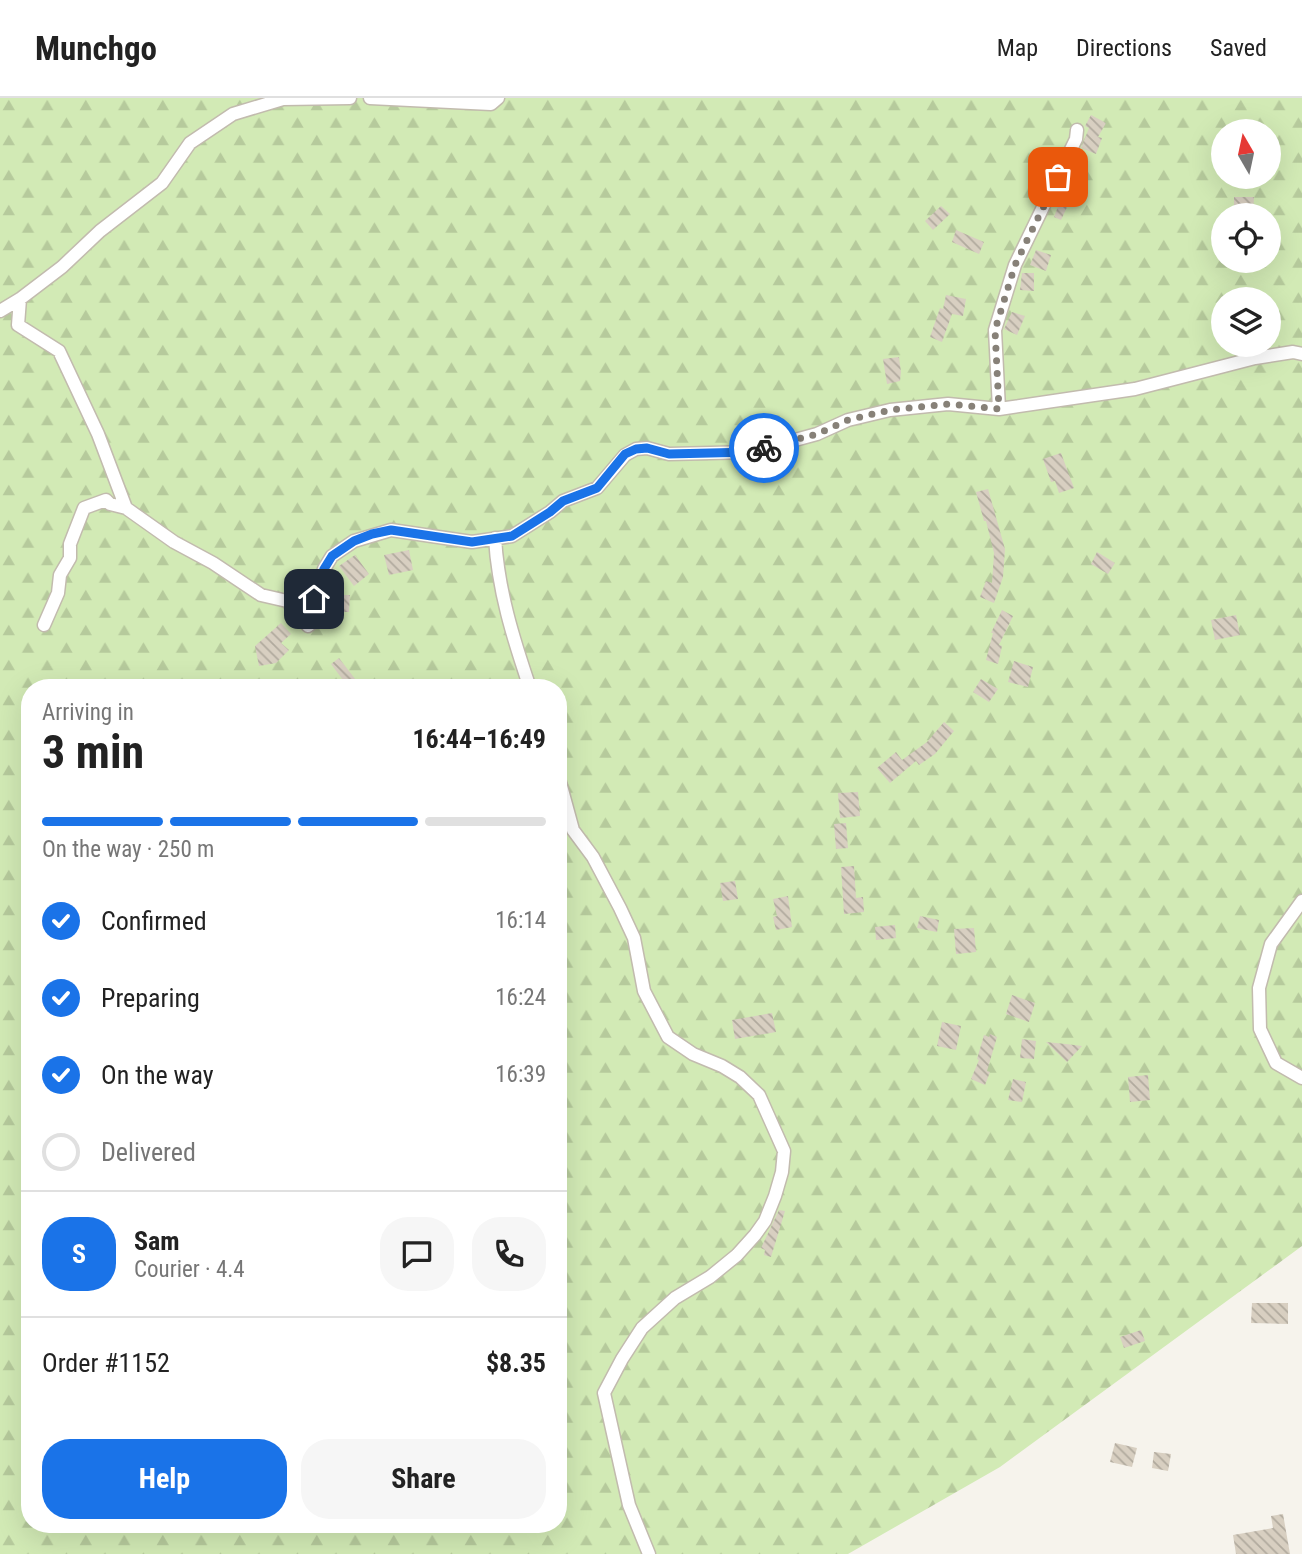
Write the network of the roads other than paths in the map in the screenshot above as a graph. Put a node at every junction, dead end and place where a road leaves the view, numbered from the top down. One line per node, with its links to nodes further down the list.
1 (350, 98): 5 (street)
2 (370, 98): 3 (street)
3 (498, 98)
4 (1077, 130): 8 (street)
5 (20, 299): 6 (street); 9 (street)
6 (0, 311)
7 (1302, 354): 8 (street)
8 (999, 409): 10 (street)
9 (126, 508): 10 (street); 11 (street)
10 (495, 538): 12 (street)
11 (44, 625)
12 (527, 679)
13 (567, 808): 16 (street)
14 (1302, 901): 15 (street)
15 (1302, 1078)
16 (649, 1554)

